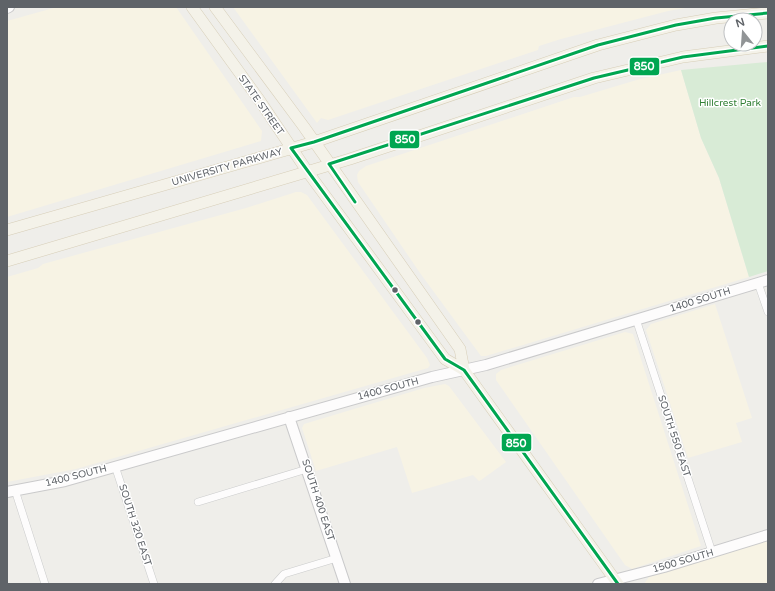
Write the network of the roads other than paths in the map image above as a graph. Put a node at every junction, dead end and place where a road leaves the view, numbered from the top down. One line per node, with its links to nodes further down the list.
1 (192, 7): 6 (main road, STATE STREET)
2 (215, 7): 5 (main road, STATE STREET)
3 (768, 13): 5 (main road, UNIVERSITY PARKWAY)
4 (768, 46): 7 (main road)
5 (314, 142): 6 (main road, UNIVERSITY PARKWAY); 7 (main road, STATE STREET)
6 (291, 148): 8 (main road, STATE STREET); 9 (main road, UNIVERSITY PARKWAY)
7 (329, 164): 8 (main road); 14 (main road, STATE STREET)
8 (307, 171): 10 (main road); 14 (main road, STATE STREET)
9 (7, 230)
10 (7, 261)
11 (763, 281): 12 (street); 13 (street, 1400 SOUTH)
12 (768, 312)
13 (636, 319): 14 (street, 1400 SOUTH); 21 (street, SOUTH 550 EAST)
14 (464, 370): 15 (street, 1400 SOUTH); 23 (main road, STATE STREET)
15 (289, 417): 16 (street, 1400 SOUTH); 17 (street, SOUTH 400 EAST)
16 (115, 466): 18 (street, 1400 SOUTH); 25 (street, SOUTH 320 EAST)
17 (308, 469): 19 (street); 22 (street, SOUTH 400 EAST)
18 (11, 491): 24 (street)
19 (198, 502)
20 (768, 535): 21 (street, 1500 SOUTH)
21 (712, 552): 23 (street, 1500 SOUTH)
22 (337, 558): 26 (street); 27 (street, SOUTH 400 EAST)
23 (617, 582): 28 (street, 1500 SOUTH)
24 (45, 584)
25 (154, 584)
26 (275, 584)
27 (345, 584)
28 (598, 584)

